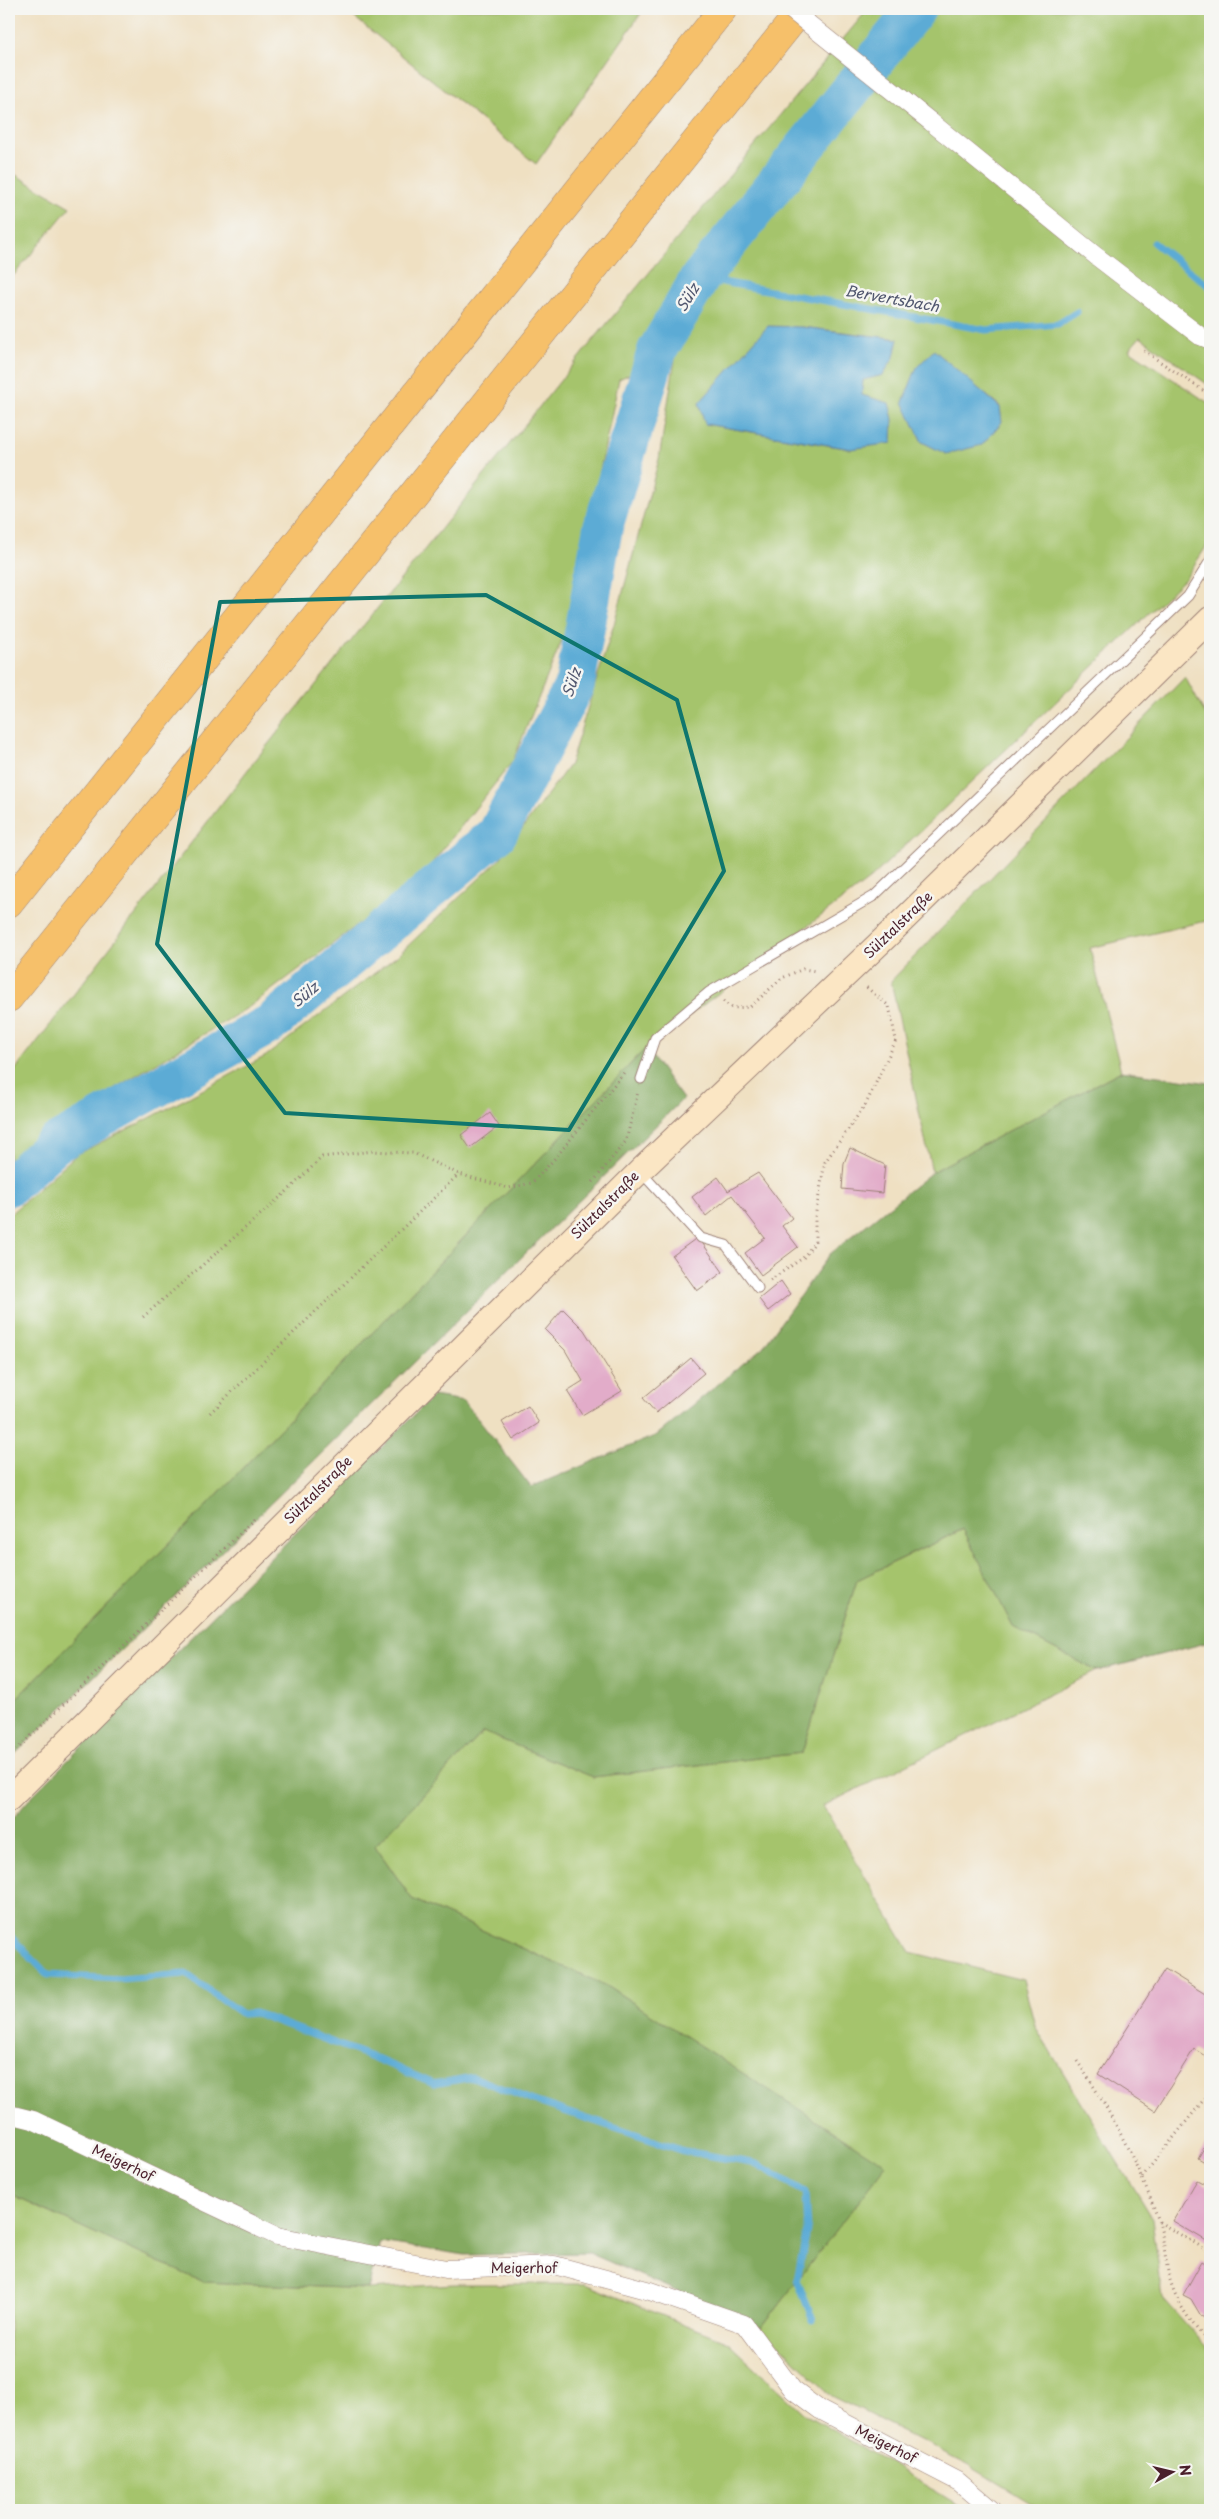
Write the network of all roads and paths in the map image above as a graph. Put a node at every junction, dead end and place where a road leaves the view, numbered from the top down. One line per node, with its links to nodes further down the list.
1 (723, 9): 9 (highway)
2 (790, 9): 4 (street, bridge)
3 (802, 9): 13 (highway)
4 (1210, 340)
5 (1144, 351): 6 (path)
6 (1210, 395)
7 (1210, 562): 12 (lane)
8 (1210, 619): 16 (main road, Sülztalstraße)
9 (9, 903)
10 (819, 972): 12 (path)
11 (866, 987): 19 (path)
12 (710, 992): 14 (lane)
13 (9, 998)
14 (655, 1038): 15 (lane); 17 (path)
15 (641, 1079): 18 (path)
16 (640, 1171): 19 (lane); 24 (main road, Sülztalstraße)
17 (458, 1174): 20 (path); 21 (path)
18 (590, 1186)
19 (758, 1288)
20 (143, 1317)
21 (210, 1413)
22 (258, 1516): 23 (path)
23 (9, 1757)
24 (9, 1799)
25 (1077, 2061): 28 (path)
26 (1210, 2092): 28 (path)
27 (9, 2114): 32 (street, Meigerhof)
28 (1142, 2177): 29 (path)
29 (1159, 2222): 30 (path); 31 (path)
30 (1210, 2252)
31 (1210, 2344)
32 (992, 2510)

